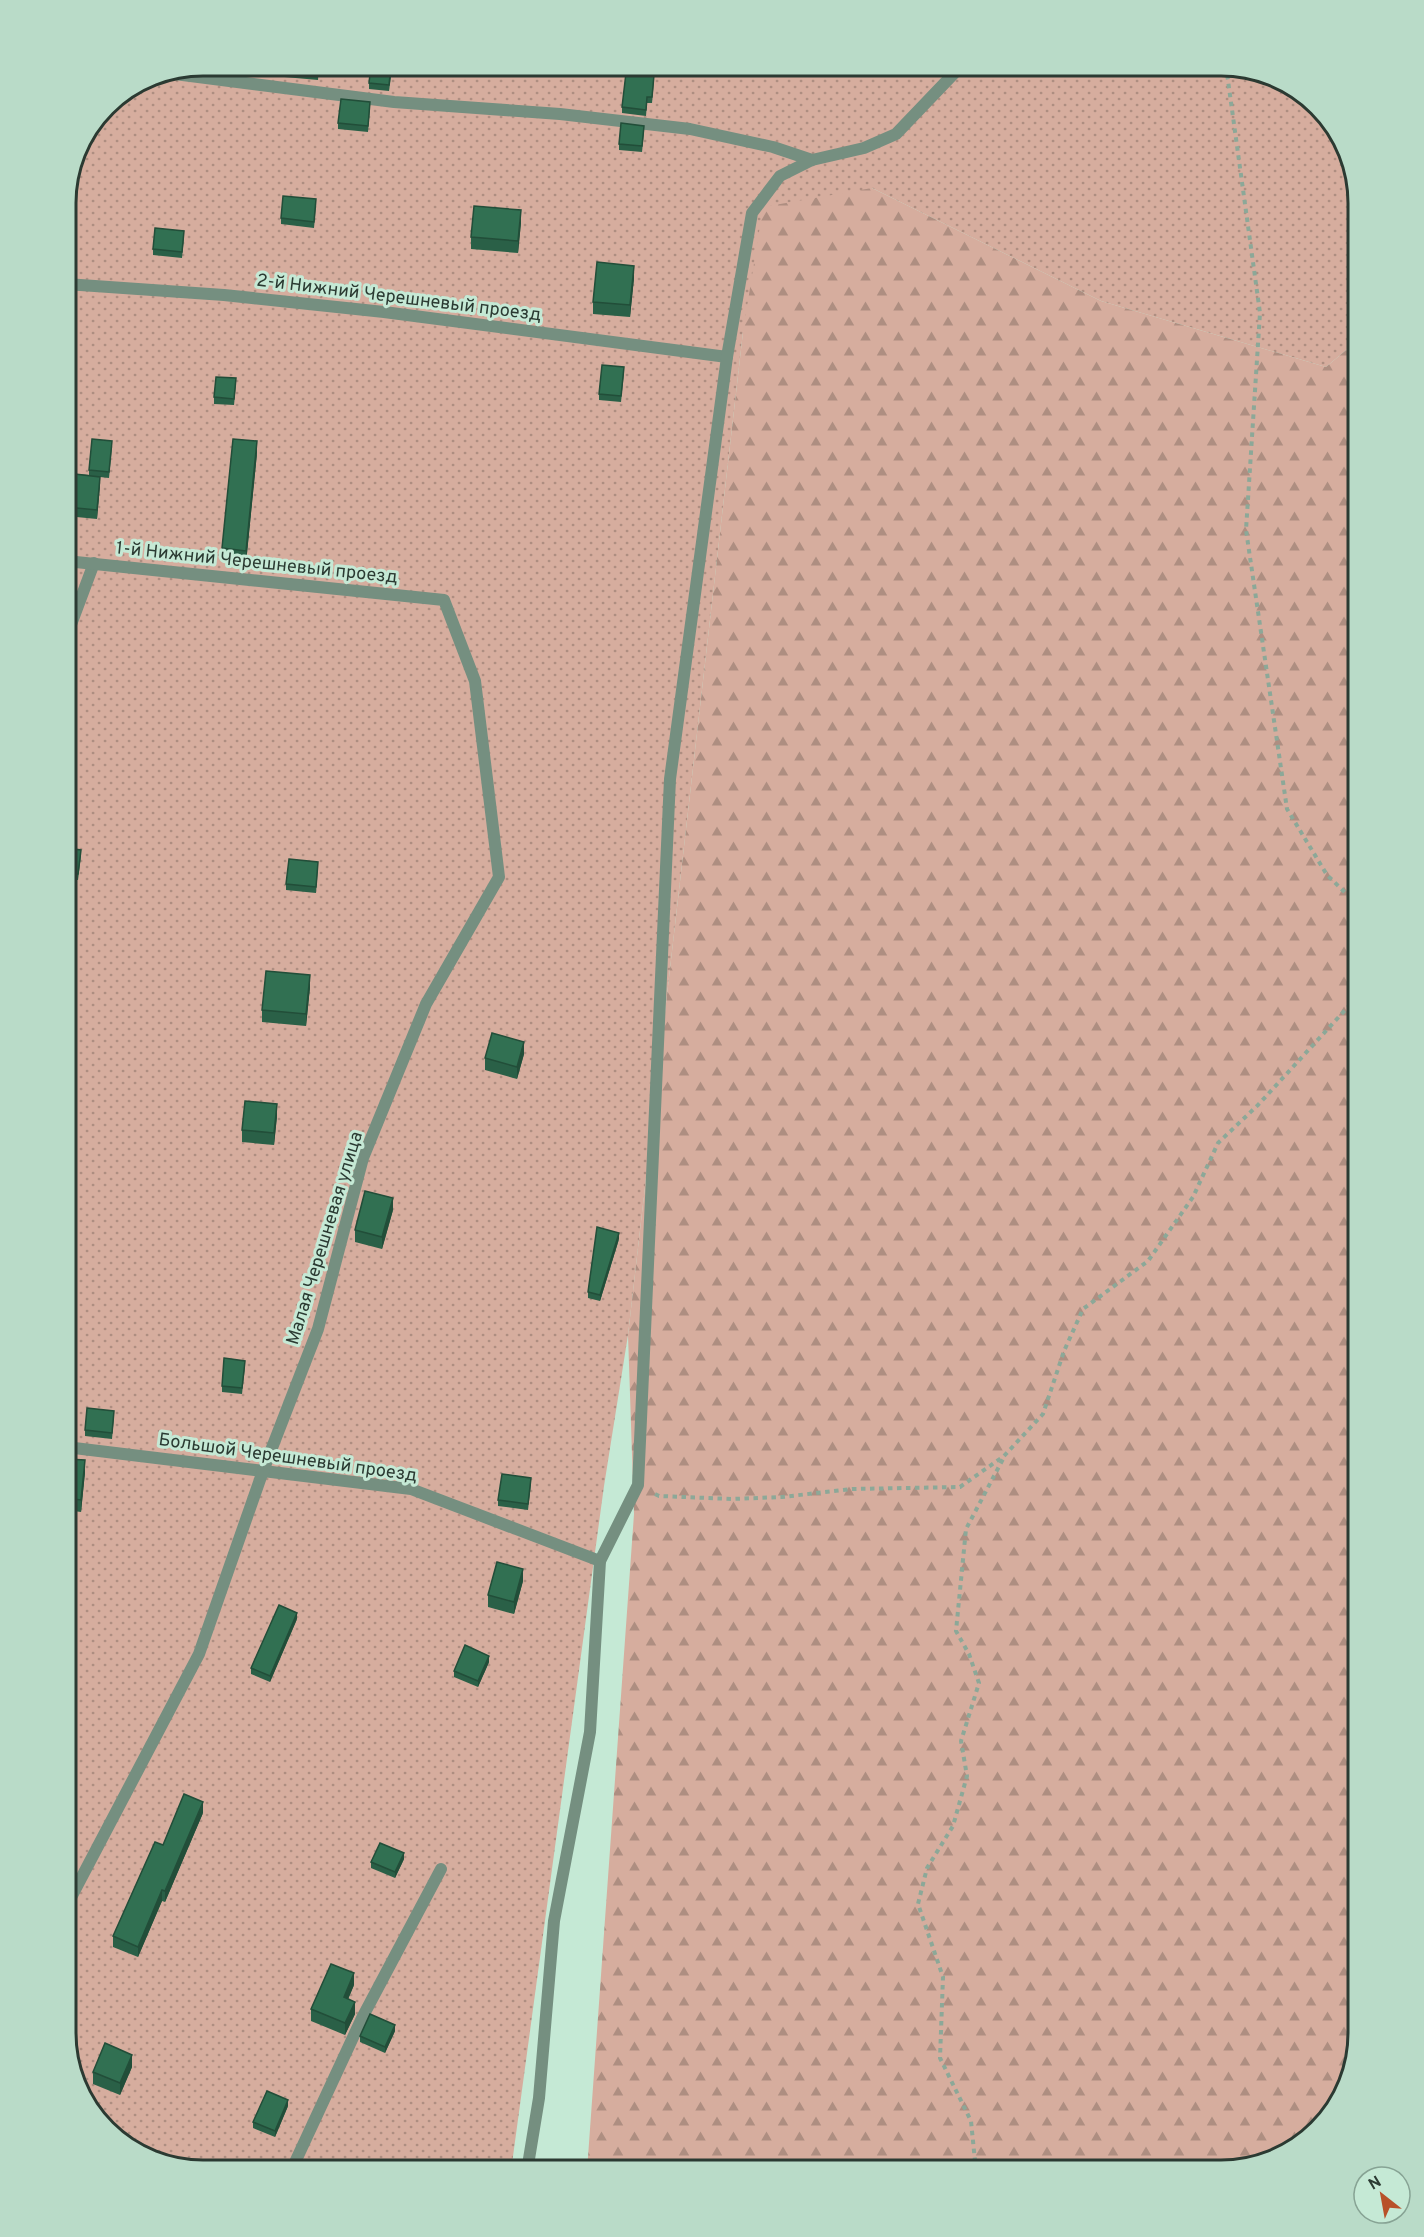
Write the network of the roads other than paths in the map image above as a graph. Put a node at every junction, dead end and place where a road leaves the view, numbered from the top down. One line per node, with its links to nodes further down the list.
1 (197, 77): 3 (lane)
2 (951, 77): 3 (lane)
3 (812, 160): 5 (lane)
4 (77, 285): 5 (lane, 2-й Нижний Черешневый проезд)
5 (727, 357): 12 (lane)
6 (77, 562): 7 (lane, 1-й Нижний Черешневый проезд)
7 (94, 563): 8 (lane, 1-й Нижний Черешневый проезд); 9 (lane)
8 (444, 600): 11 (lane, Малая Черешневая улица)
9 (77, 609)
10 (76, 1448): 11 (lane, Большой Черешневый проезд)
11 (263, 1471): 12 (lane, Большой Черешневый проезд); 14 (lane, Малая Черешневая улица)
12 (600, 1561): 16 (lane)
13 (441, 1869): 15 (lane)
14 (76, 1887)
15 (296, 2160)
16 (529, 2160)

